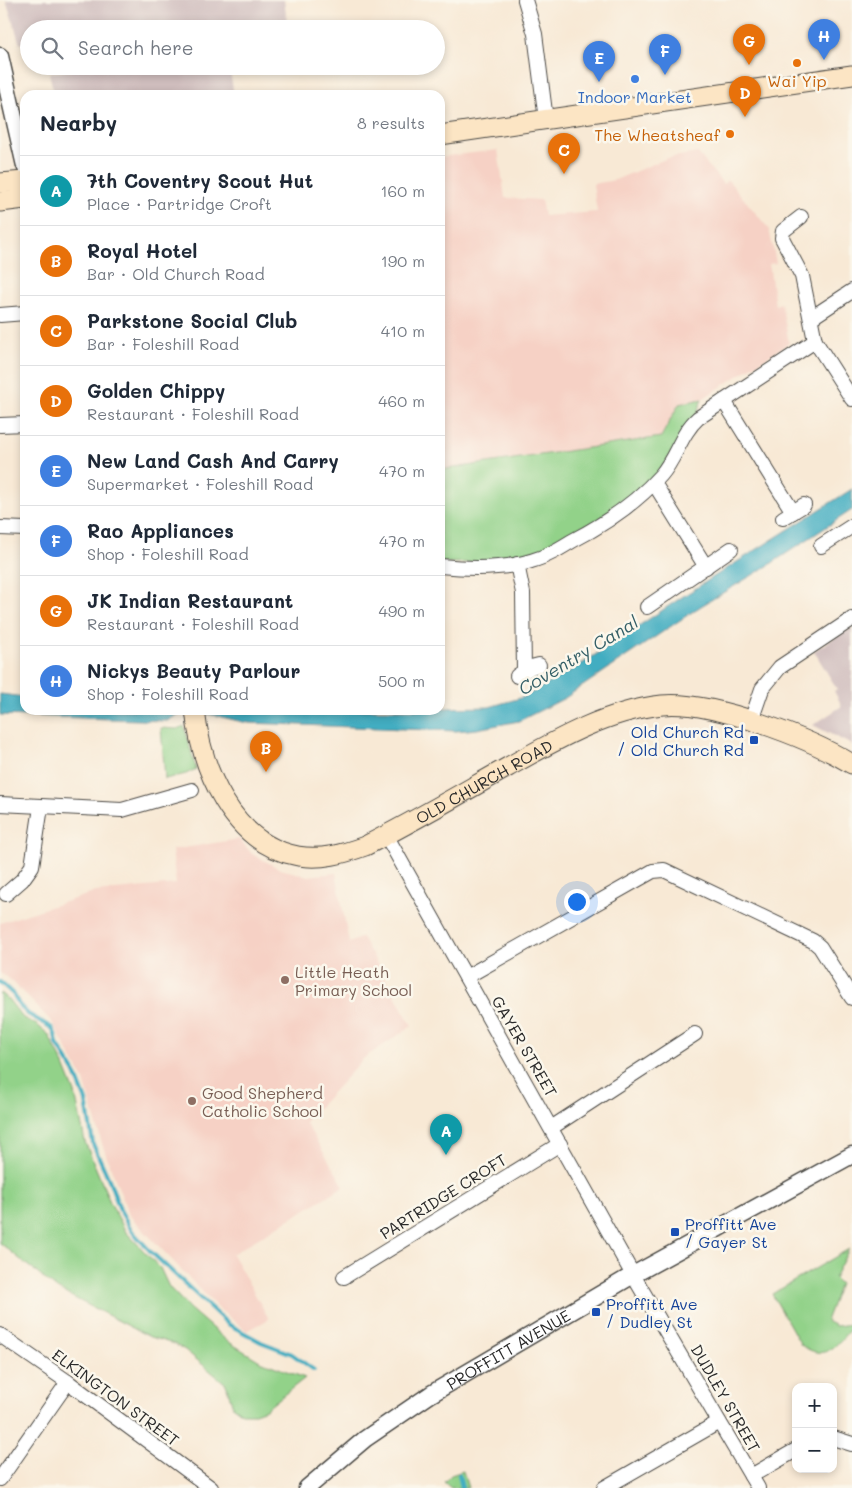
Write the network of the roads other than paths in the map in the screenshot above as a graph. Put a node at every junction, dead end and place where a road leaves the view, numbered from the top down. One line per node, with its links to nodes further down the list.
1 (525, 0): 4 (street)
2 (0, 56): 6 (street)
3 (852, 75): 4 (main road)
4 (546, 120): 5 (main road)
5 (445, 134)
6 (20, 144)
7 (20, 182): 8 (main road)
8 (0, 184)
9 (20, 200): 10 (main road)
10 (0, 202)
11 (801, 218): 15 (street)
12 (852, 291): 15 (street)
13 (20, 313): 14 (street)
14 (0, 315)
15 (810, 318): 16 (street)
16 (815, 341): 17 (street); 18 (street)
17 (852, 399)
18 (724, 401): 21 (street); 22 (street)
19 (20, 424): 20 (street)
20 (0, 425)
21 (654, 482): 28 (street); 30 (street)
22 (793, 512)
23 (852, 526): 26 (street)
24 (0, 528): 25 (street)
25 (20, 529)
26 (822, 546)
27 (731, 549): 30 (street)
28 (517, 564): 29 (street); 33 (street)
29 (445, 566)
30 (706, 567): 31 (street)
31 (647, 607)
32 (852, 619): 35 (street)
33 (539, 665)
34 (195, 715): 40 (main road, OLD CHURCH ROAD)
35 (751, 721): 36 (main road, OLD CHURCH ROAD); 40 (main road, OLD CHURCH ROAD)
36 (852, 764)
37 (192, 790): 39 (street)
38 (0, 804): 39 (street)
39 (41, 807): 41 (street)
40 (386, 835): 42 (street, GAYER STREET)
41 (6, 894)
42 (466, 977): 43 (street); 45 (street, GAYER STREET)
43 (852, 998)
44 (695, 1034): 45 (street)
45 (551, 1128): 46 (street, GAYER STREET)
46 (560, 1144): 48 (street, GAYER STREET); 49 (street, PARTRIDGE CROFT)
47 (852, 1155): 48 (street, PROFFITT AVENUE)
48 (634, 1275): 52 (street, DUDLEY STREET); 59 (street, PROFFITT AVENUE)
49 (344, 1278)
50 (0, 1335): 51 (street, ELKINGTON STREET)
51 (68, 1382): 57 (street); 58 (street, ELKINGTON STREET)
52 (719, 1422): 56 (street, DUDLEY STREET); 60 (street)
53 (837, 1439): 54 (street)
54 (852, 1444)
55 (792, 1452): 56 (street)
56 (751, 1476): 61 (street, DUDLEY STREET)
57 (0, 1479)
58 (211, 1488)
59 (307, 1488)
60 (604, 1488)
61 (758, 1488)

